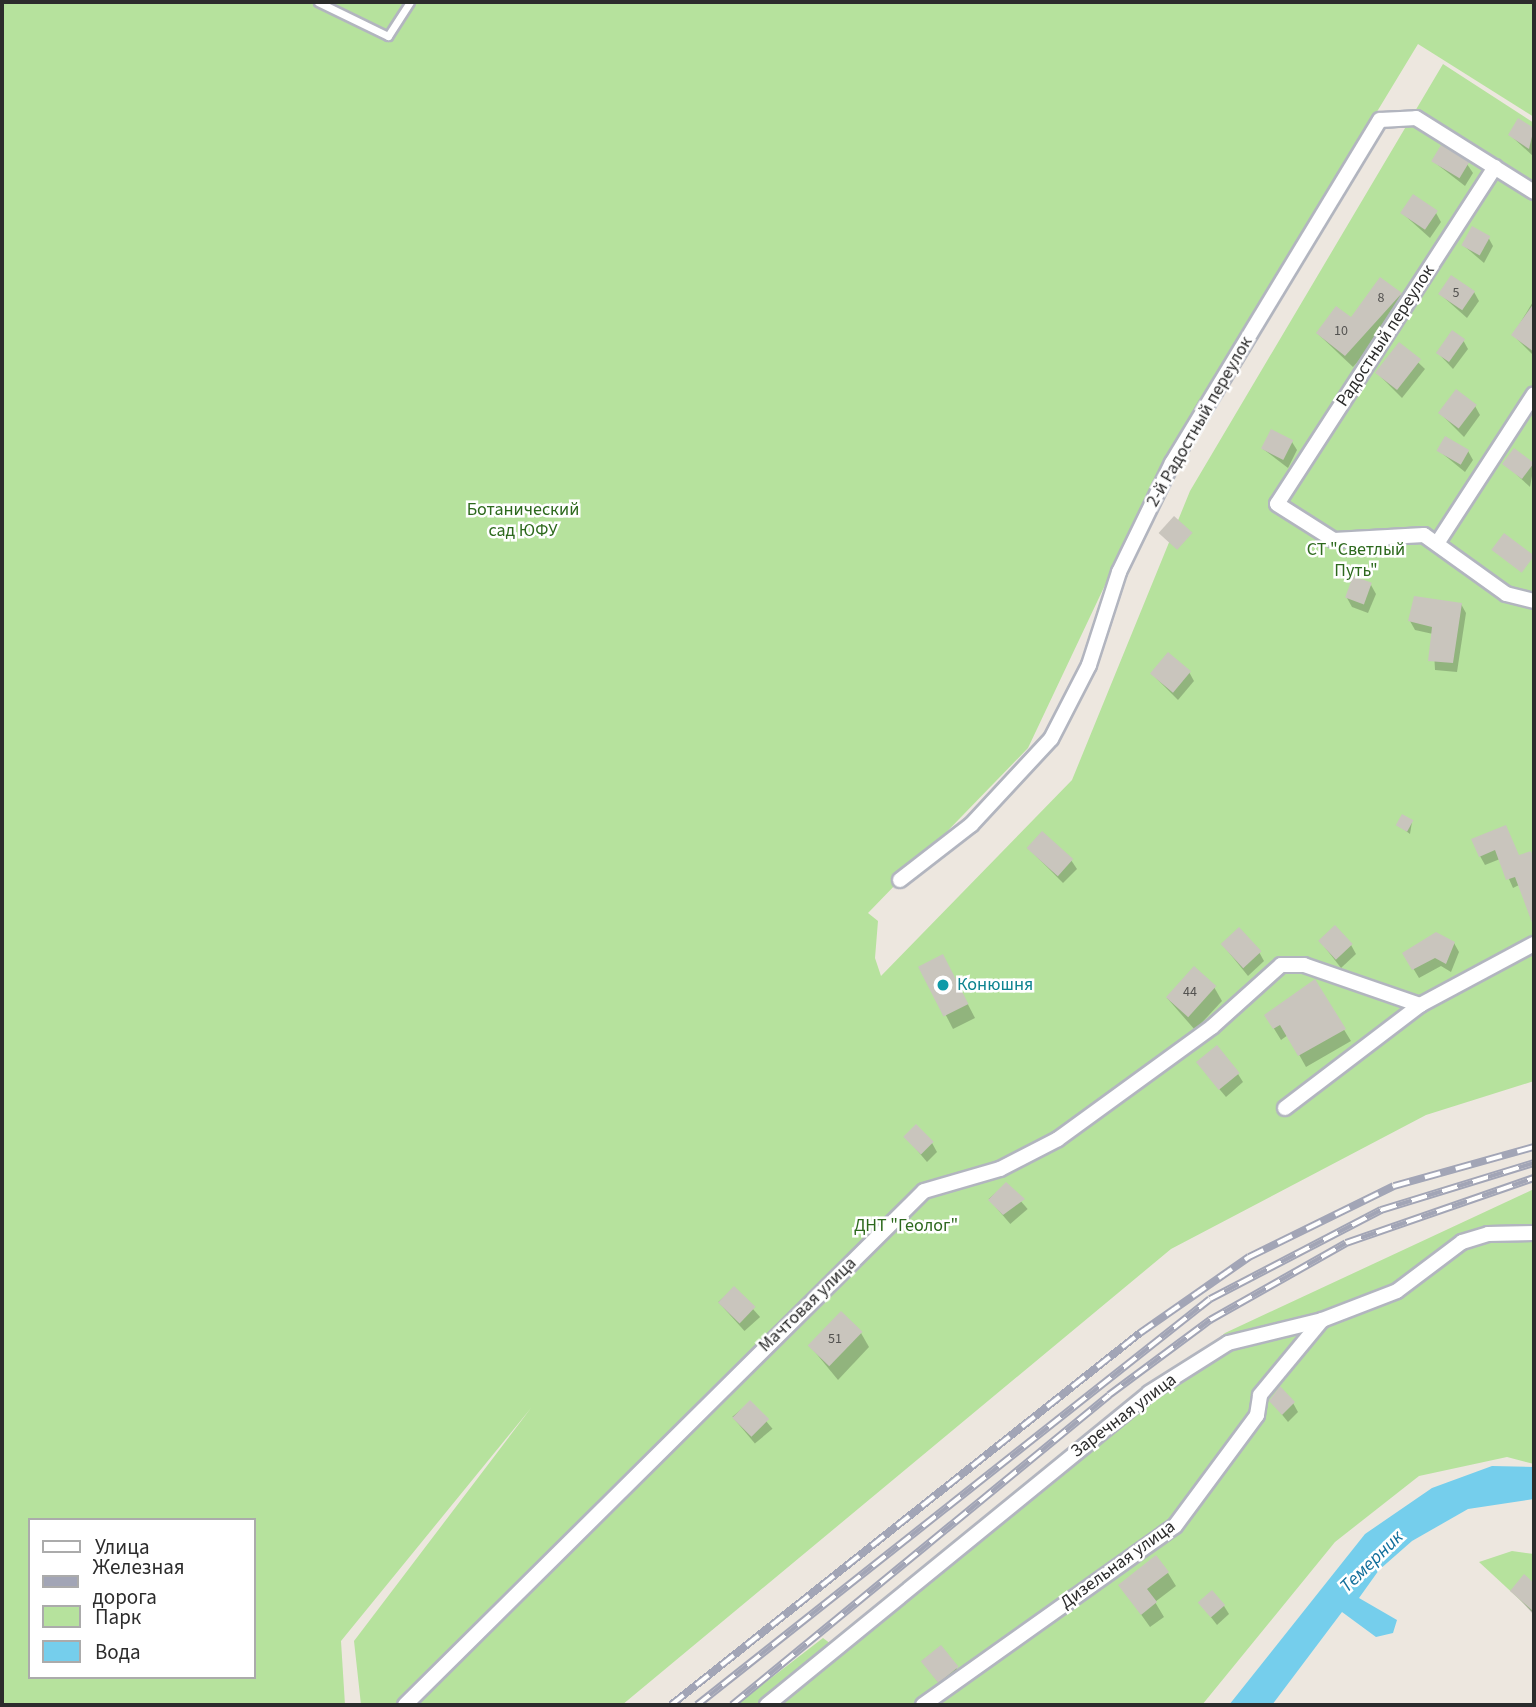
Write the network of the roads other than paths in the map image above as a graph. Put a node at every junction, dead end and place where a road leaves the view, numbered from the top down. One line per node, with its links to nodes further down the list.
1 (318, 2): 2 (lane)
2 (410, 2)
3 (1495, 167): 4 (street); 6 (street, Радостный переулок); 8 (street, 2-й Радостный переулок)
4 (1534, 192)
5 (1534, 394): 6 (street)
6 (1438, 542): 7 (street)
7 (1534, 601)
8 (900, 880)
9 (1534, 944): 10 (street)
10 (1420, 1005): 11 (street); 14 (street, Мачтовая улица)
11 (1285, 1108)
12 (1534, 1233): 13 (street, Заречная улица)
13 (1322, 1320): 15 (street, Заречная улица); 16 (street, Дизельная улица)
14 (405, 1705)
15 (767, 1705)
16 (923, 1705)

